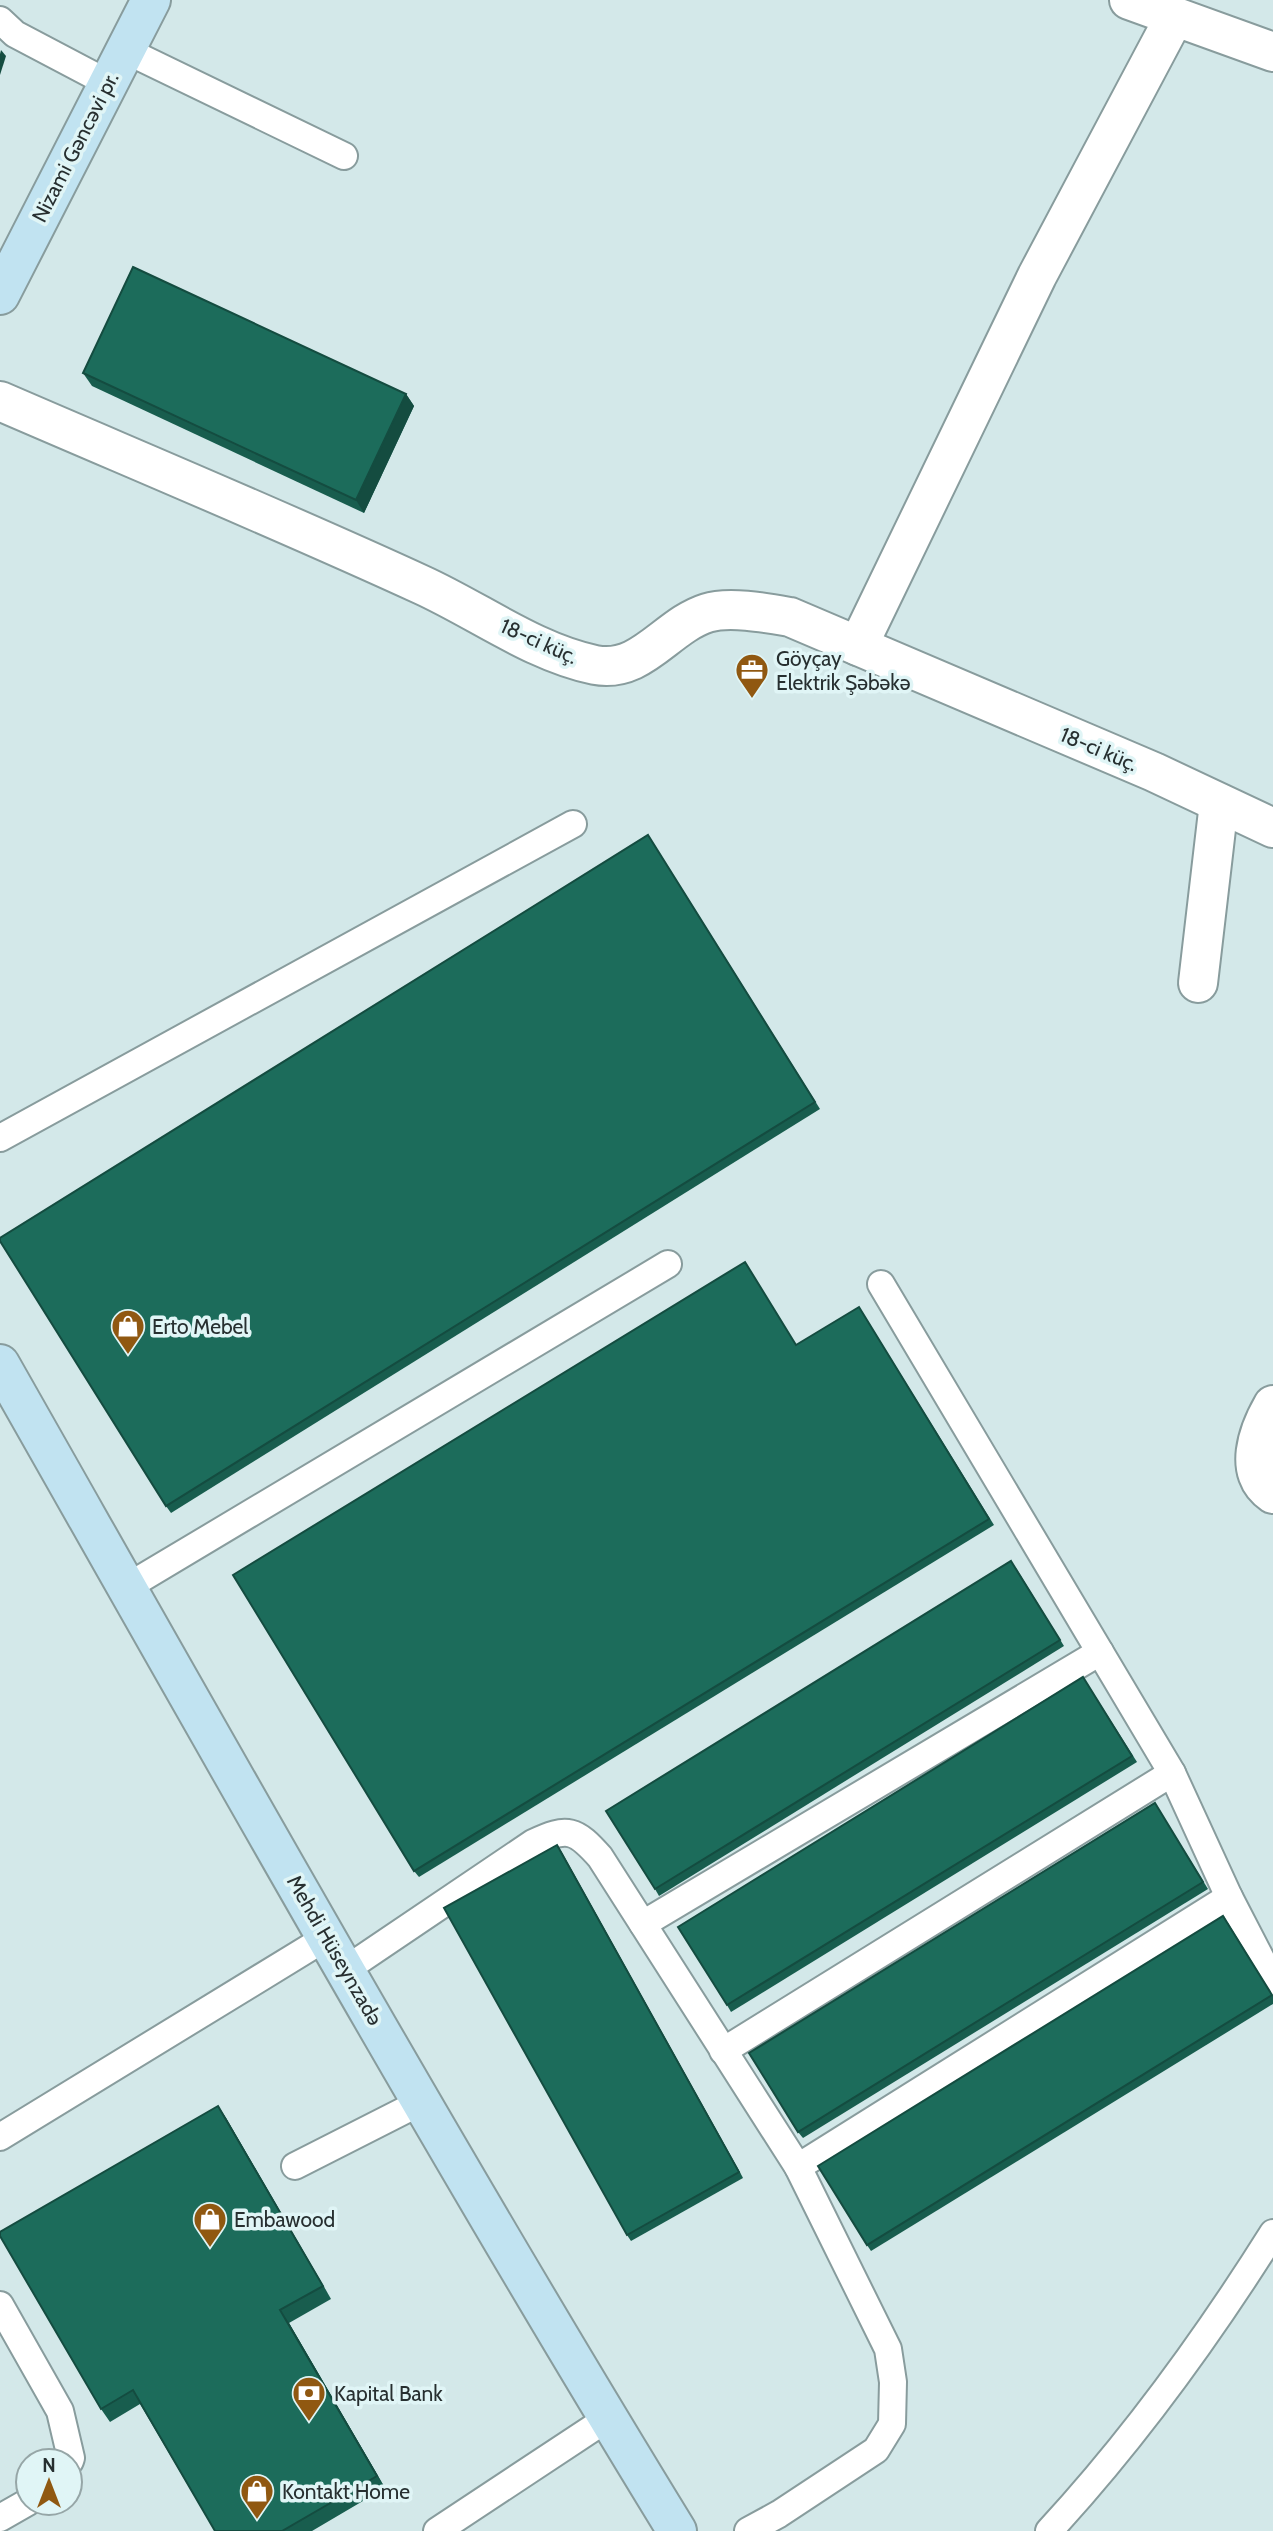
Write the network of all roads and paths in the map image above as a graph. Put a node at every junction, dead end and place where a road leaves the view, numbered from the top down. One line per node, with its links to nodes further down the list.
1 (151, 0): 5 (main road, Nizami Gəncəvi pr.)
2 (1129, 0): 3 (street)
3 (1174, 18): 6 (street); 11 (street)
4 (0, 20): 7 (lane)
5 (125, 50): 7 (main road, Nizami Gəncəvi pr.); 8 (lane)
6 (1273, 52)
7 (108, 83): 9 (main road, Nizami Gəncəvi pr.)
8 (344, 156)
9 (0, 295)
10 (0, 401): 11 (street, 18-ci küç.)
11 (858, 646): 12 (street, 18-ci küç.)
12 (1219, 803): 14 (street, 18-ci küç.); 15 (street)
13 (573, 824): 16 (lane)
14 (1273, 828)
15 (1198, 983)
16 (0, 1138)
17 (668, 1264): 22 (lane)
18 (881, 1284): 23 (lane)
19 (0, 1364): 22 (main road, Mehdi Hüseynzadə)
20 (1273, 1405): 21 (street)
21 (1273, 1494)
22 (127, 1587): 27 (main road, Mehdi Hüseynzadə)
23 (1100, 1652): 24 (lane); 26 (lane)
24 (1172, 1773): 25 (lane); 29 (lane)
25 (1230, 1897): 28 (lane); 33 (lane)
26 (643, 1924): 27 (lane); 29 (lane)
27 (336, 1954): 30 (main road, Mehdi Hüseynzadə); 31 (lane)
28 (1273, 1982)
29 (723, 2051): 33 (lane)
30 (423, 2101): 32 (lane); 36 (main road, Mehdi Hüseynzadə)
31 (0, 2137)
32 (295, 2166)
33 (798, 2167): 40 (lane)
34 (1273, 2233): 41 (lane)
35 (0, 2305): 37 (lane)
36 (608, 2418): 38 (lane); 39 (main road, Mehdi Hüseynzadə)
37 (68, 2447)
38 (437, 2531)
39 (677, 2531)
40 (748, 2531)
41 (1049, 2531)

